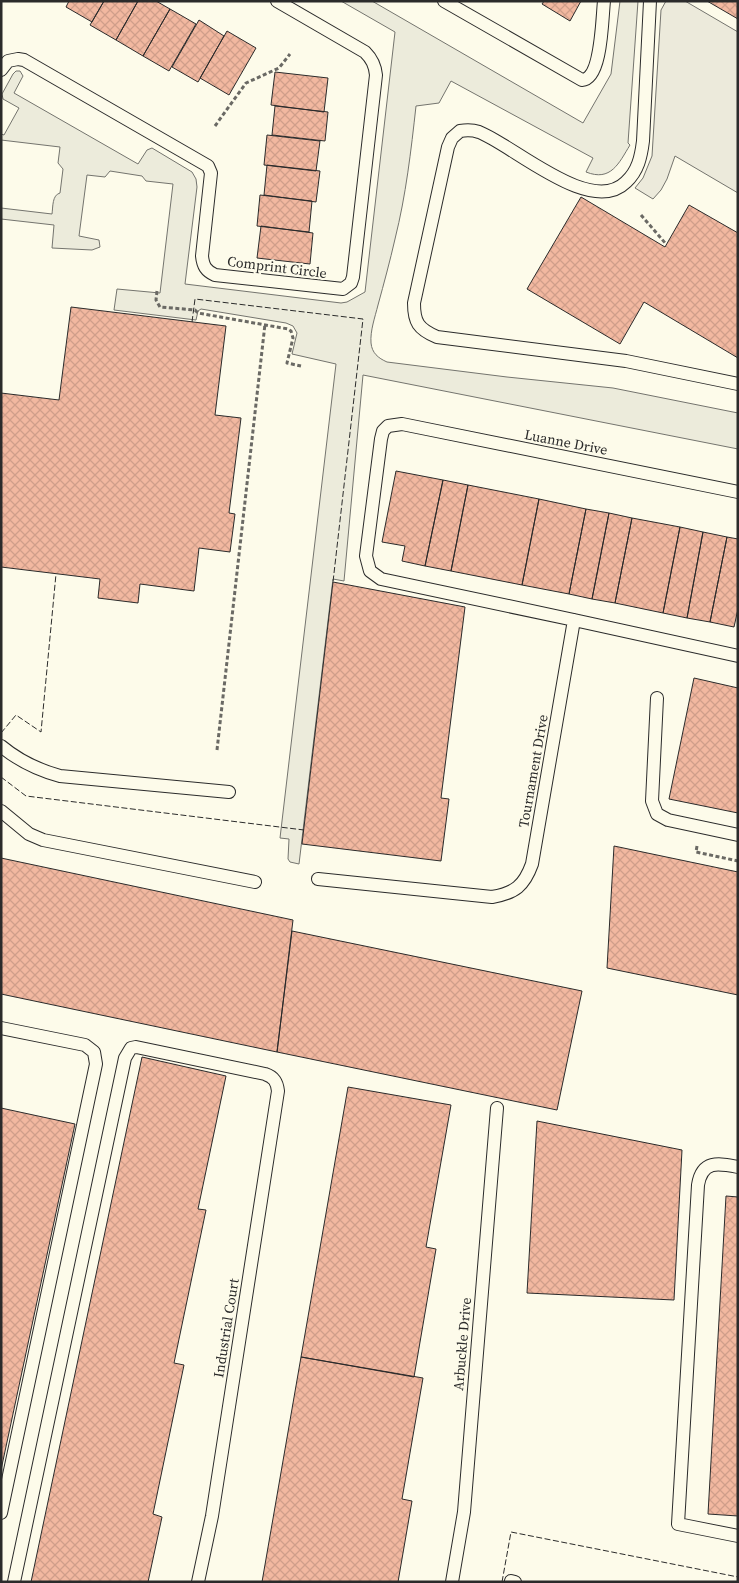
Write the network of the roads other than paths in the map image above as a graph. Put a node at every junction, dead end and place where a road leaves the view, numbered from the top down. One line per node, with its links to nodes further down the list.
1 (277, 1): 5 (lane, Comprint Circle)
2 (444, 1): 3 (lane)
3 (604, 1)
4 (650, 1): 6 (lane)
5 (1, 70)
6 (738, 384)
7 (738, 492): 8 (lane, Luanne Drive)
8 (574, 620): 9 (lane); 15 (lane, Tournament Drive)
9 (738, 656)
10 (657, 698): 14 (lane)
11 (1, 746): 12 (lane)
12 (229, 792)
13 (1, 811): 16 (lane)
14 (738, 835)
15 (318, 879)
16 (255, 882)
17 (1, 1028): 20 (lane)
18 (497, 1108): 24 (lane, Arbuckle Drive)
19 (738, 1166): 21 (lane)
20 (1, 1513)
21 (738, 1536)
22 (14, 1582): 23 (lane, Industrial Court)
23 (198, 1582)
24 (452, 1582)

